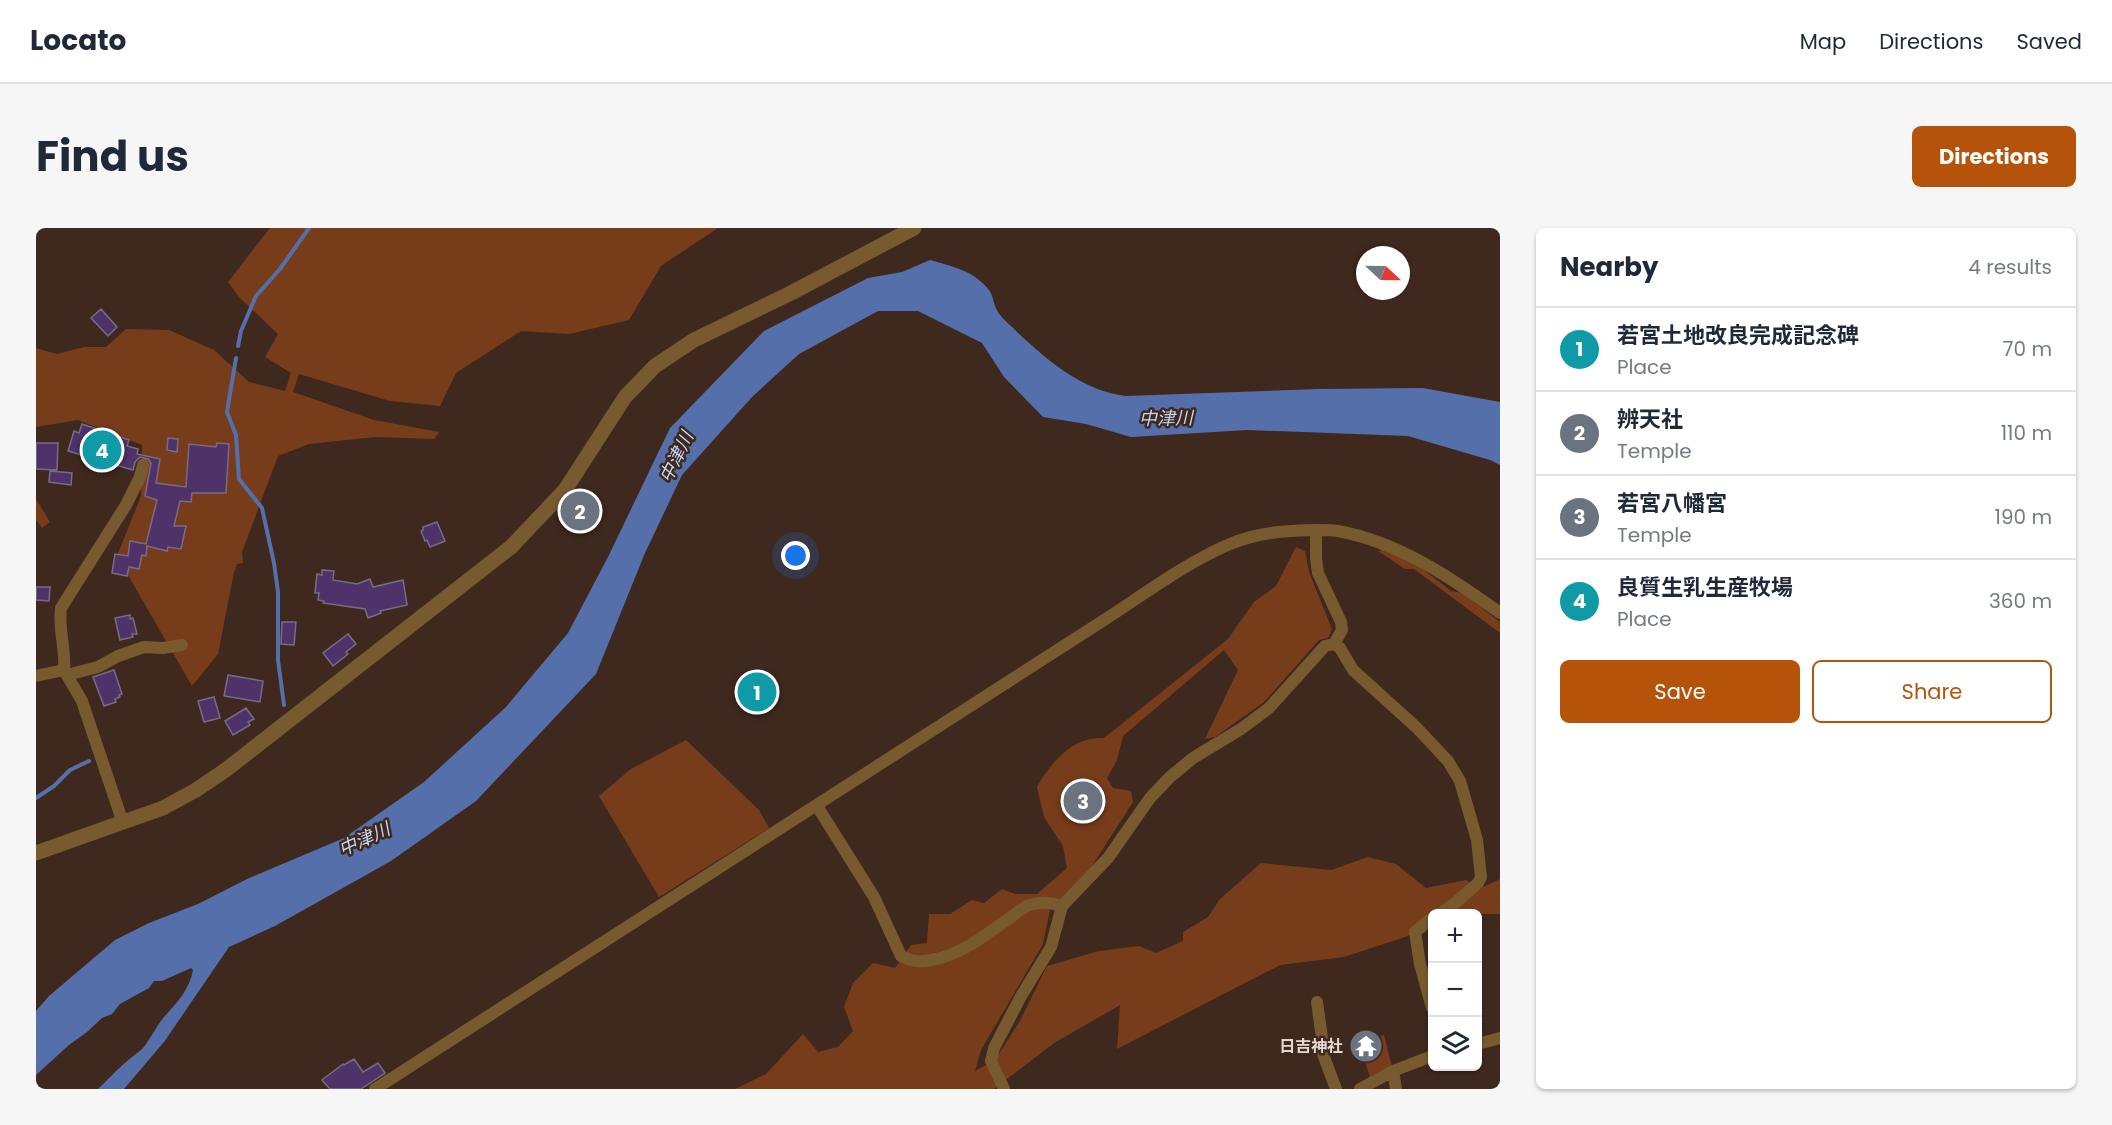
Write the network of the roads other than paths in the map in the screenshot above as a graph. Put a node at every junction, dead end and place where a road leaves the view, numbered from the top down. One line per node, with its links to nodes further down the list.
1 (914, 228): 10 (street)
2 (143, 465): 7 (street)
3 (1316, 530): 4 (street); 5 (street); 9 (street)
4 (1500, 613)
5 (1334, 644): 12 (street); 13 (street)
6 (182, 645): 7 (street)
7 (66, 672): 8 (street); 10 (street)
8 (36, 676)
9 (817, 806): 12 (street); 21 (street)
10 (123, 823): 11 (street)
11 (36, 853)
12 (1062, 906): 22 (street)
13 (1447, 909)
14 (1428, 921): 15 (street)
15 (1428, 993)
16 (1317, 1002): 23 (street)
17 (1500, 1038): 18 (street)
18 (1482, 1043)
19 (1428, 1058): 20 (street)
20 (1393, 1071): 24 (street); 25 (street)
21 (375, 1089)
22 (1004, 1089)
23 (1336, 1089)
24 (1360, 1089)
25 (1396, 1089)

